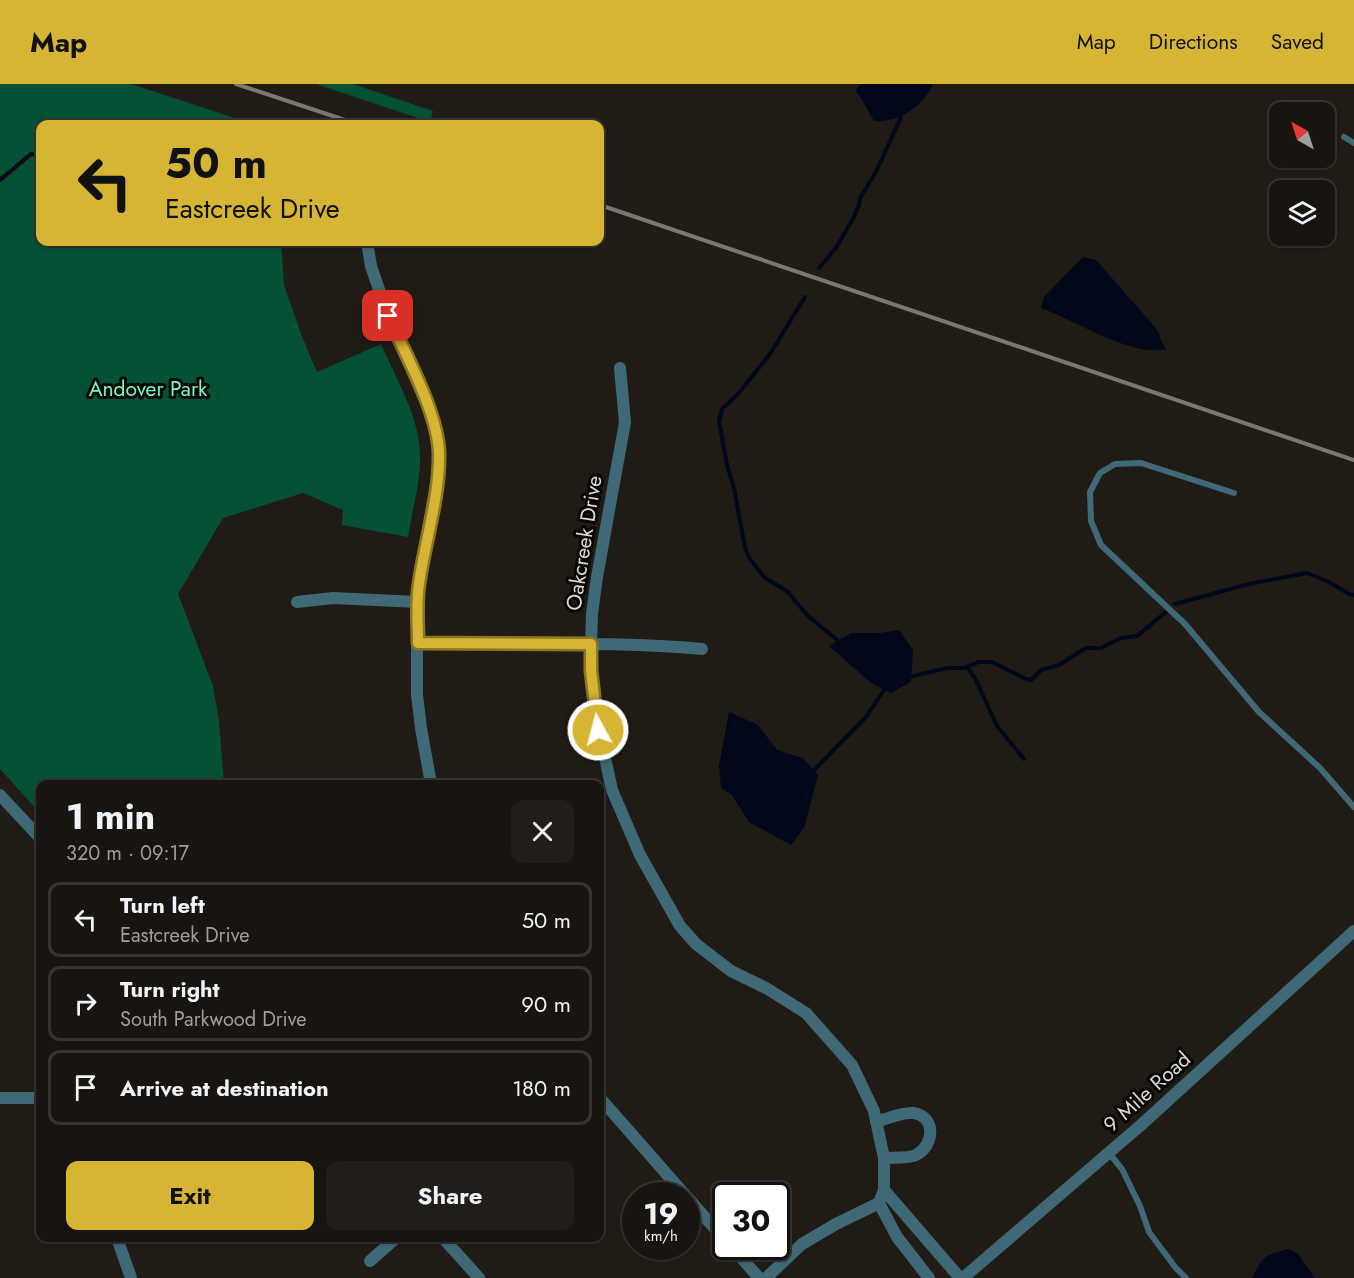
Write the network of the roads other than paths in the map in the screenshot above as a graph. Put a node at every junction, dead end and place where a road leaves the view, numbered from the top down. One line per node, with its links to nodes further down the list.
1 (1344, 137): 2 (lane)
2 (1354, 143)
3 (368, 246): 7 (street)
4 (620, 368): 9 (street, Oakcreek Drive)
5 (1234, 493): 13 (lane)
6 (297, 602): 7 (street)
7 (418, 602): 8 (street)
8 (418, 643): 9 (street); 11 (street)
9 (591, 644): 10 (street); 19 (street, Oakcreek Drive)
10 (702, 650)
11 (430, 780)
12 (0, 795): 14 (street)
13 (1354, 807)
14 (36, 834)
15 (1354, 931): 20 (street, 9 Mile Road)
16 (0, 1098): 17 (street)
17 (36, 1098)
18 (604, 1103): 22 (street)
19 (876, 1122): 21 (street, Oakcreek Drive); 21 (street)
20 (1109, 1153): 37 (street, 9 Mile Road); 38 (lane)
21 (884, 1158): 23 (street, Oakcreek Drive)
22 (675, 1182)
23 (884, 1190): 24 (street, Oakcreek Drive); 37 (street)
24 (879, 1203): 35 (street); 36 (street)
25 (700, 1211): 26 (street)
26 (712, 1225)
27 (118, 1242): 32 (street)
28 (391, 1242): 31 (street)
29 (446, 1242): 33 (street)
30 (743, 1260): 34 (street)
31 (370, 1261)
32 (131, 1278)
33 (479, 1278)
34 (759, 1278)
35 (766, 1278)
36 (929, 1278)
37 (961, 1278)
38 (1186, 1278)

